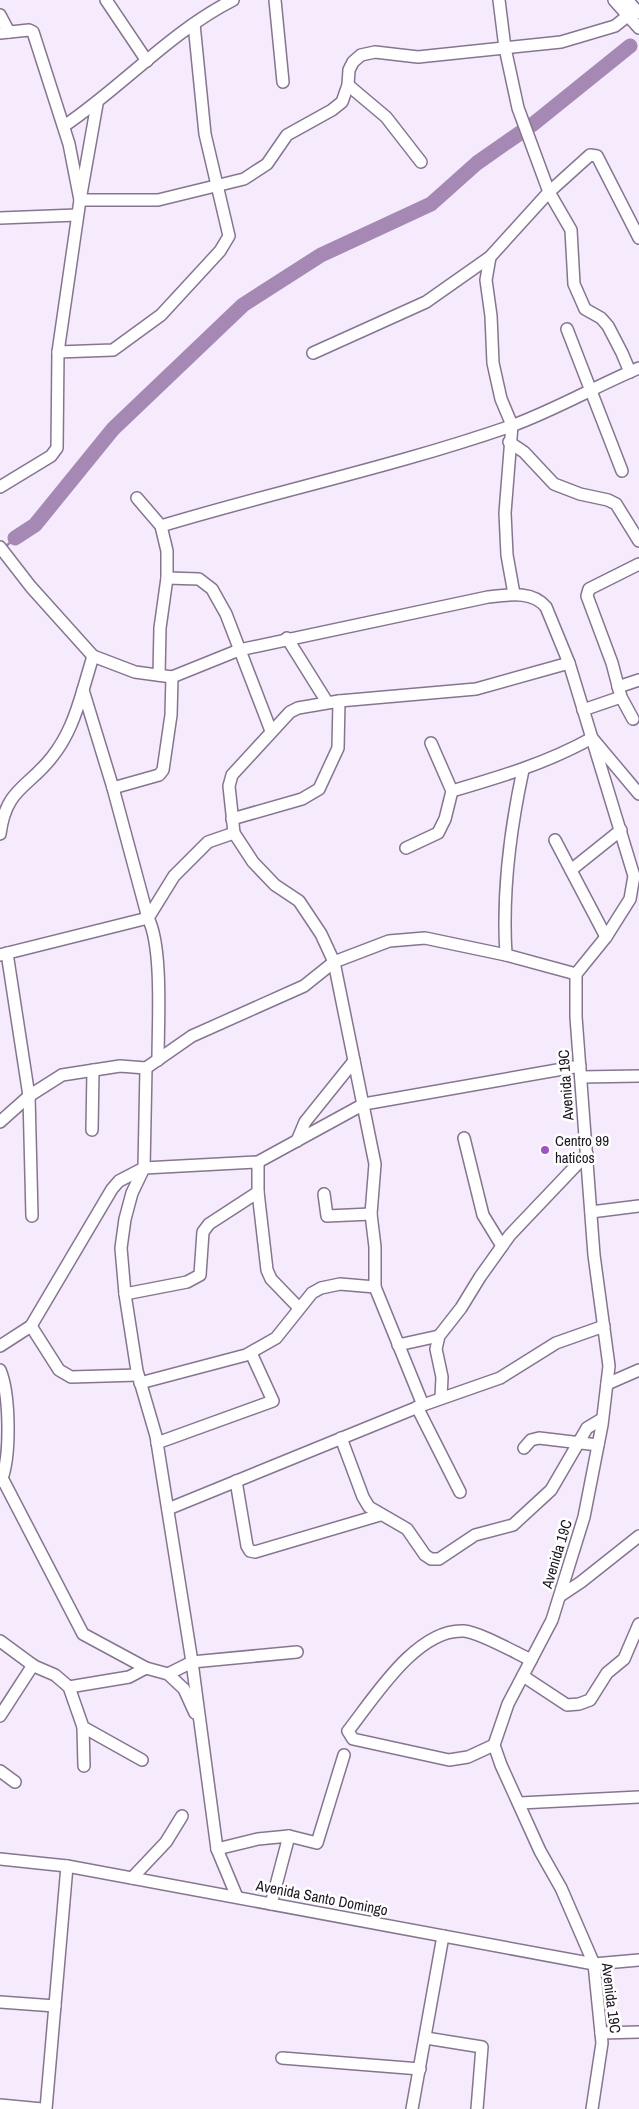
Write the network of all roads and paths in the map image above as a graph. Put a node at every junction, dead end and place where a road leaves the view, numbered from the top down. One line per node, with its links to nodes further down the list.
1 (106, 0): 13 (street)
2 (233, 0): 9 (street)
3 (275, 0): 14 (street)
4 (500, 0): 12 (street)
5 (614, 0): 7 (street)
6 (627, 0): 7 (street)
7 (634, 13): 10 (street); 12 (street)
8 (0, 15): 11 (street)
9 (194, 24): 13 (street); 19 (street)
10 (639, 28)
11 (4, 32): 17 (street)
12 (505, 48): 15 (street); 20 (street)
13 (147, 61): 16 (street)
14 (283, 82)
15 (348, 85): 18 (street); 19 (street)
16 (97, 104): 17 (street); 21 (street)
17 (64, 126): 21 (street)
18 (421, 162)
19 (218, 186): 21 (street); 27 (street)
20 (548, 192): 24 (street); 25 (street); 29 (street)
21 (80, 200): 22 (street)
22 (77, 215): 23 (street); 27 (street)
23 (0, 218)
24 (639, 238)
25 (490, 257): 28 (street); 31 (street)
26 (567, 330): 30 (street)
27 (58, 352): 34 (street)
28 (313, 353)
29 (634, 370): 30 (street)
30 (590, 391): 31 (street); 33 (street)
31 (512, 425): 32 (street); 36 (street)
32 (509, 442): 37 (street); 41 (street)
33 (622, 471)
34 (0, 487)
35 (137, 498): 36 (street)
36 (160, 526): 40 (street)
37 (639, 541)
38 (0, 547): 44 (street)
39 (639, 564): 50 (street)
40 (167, 578): 43 (street); 46 (street)
41 (514, 594): 42 (street); 45 (street)
42 (287, 638): 43 (street); 52 (street)
43 (240, 650): 47 (street); 55 (street)
44 (93, 656): 46 (street); 49 (street)
45 (569, 664): 51 (street); 53 (street)
46 (160, 675): 47 (street)
47 (172, 677): 59 (street)
48 (639, 680): 50 (street)
49 (83, 690): 59 (street); 63 (street)
50 (620, 692): 53 (street); 54 (street)
51 (339, 701): 52 (street); 62 (street)
52 (327, 702): 55 (street)
53 (583, 710): 56 (street)
54 (633, 719)
55 (271, 731): 62 (street)
56 (592, 738): 58 (street); 61 (street); 64 (street)
57 (431, 742): 60 (street)
58 (523, 770): 60 (street); 73 (street)
59 (113, 788): 70 (street)
60 (452, 791): 67 (street)
61 (639, 794)
62 (232, 818): 65 (street)
63 (0, 826)
64 (621, 830): 68 (street); 69 (street)
65 (234, 833): 70 (street); 74 (street)
66 (556, 840): 68 (street)
67 (406, 848)
68 (571, 870): 71 (street)
69 (637, 876): 71 (street)
70 (148, 918): 72 (street); 76 (street)
71 (606, 938): 75 (street)
72 (4, 954): 82 (street)
73 (506, 955): 74 (street); 75 (street)
74 (334, 962): 76 (street); 77 (street)
75 (576, 974): 80 (street, Avenida 19C)
76 (158, 1060): 78 (street)
77 (354, 1061): 83 (street); 87 (street)
78 (146, 1068): 79 (street); 90 (street)
79 (93, 1070): 82 (street); 85 (street)
80 (580, 1072): 81 (street); 83 (street); 88 (street, Avenida 19C)
81 (639, 1076)
82 (29, 1096): 84 (street); 96 (street)
83 (364, 1104): 87 (street); 95 (street)
84 (0, 1122)
85 (92, 1130)
86 (464, 1138): 97 (street)
87 (297, 1141): 89 (street)
88 (586, 1154): 94 (street, Avenida 19C); 97 (street)
89 (258, 1162): 90 (street); 91 (street)
90 (144, 1168): 99 (street); 101 (street)
91 (258, 1192): 99 (street); 100 (street)
92 (324, 1194): 95 (street)
93 (639, 1206): 94 (street)
94 (591, 1212): 102 (street, Avenida 19C)
95 (371, 1214): 98 (street)
96 (32, 1216)
97 (502, 1246): 103 (street)
98 (375, 1287): 100 (street); 104 (street)
99 (125, 1294): 109 (street)
100 (299, 1308): 106 (street)
101 (31, 1326): 105 (street); 109 (street)
102 (604, 1326): 110 (street, Avenida 19C); 111 (street)
103 (439, 1336): 104 (street); 111 (street)
104 (398, 1345): 112 (street)
105 (0, 1346)
106 (251, 1352): 109 (street); 115 (street)
107 (0, 1370): 119 (street)
108 (639, 1370): 110 (street)
109 (139, 1379): 115 (street)
110 (607, 1384): 113 (street, Avenida 19C)
111 (441, 1398): 112 (street)
112 (420, 1406): 114 (street); 121 (street)
113 (602, 1419): 116 (street); 117 (street, Avenida 19C)
114 (341, 1438): 120 (street); 123 (street)
115 (157, 1443): 122 (street)
116 (578, 1444): 117 (street); 118 (street); 123 (street)
117 (598, 1445): 125 (street, Avenida 19C)
118 (524, 1448)
119 (1, 1478): 132 (street)
120 (236, 1481): 122 (street); 123 (street)
121 (460, 1492)
122 (168, 1509): 130 (street)
123 (380, 1515)
124 (639, 1537): 125 (street)
125 (560, 1596): 129 (street, Avenida 19C)
126 (639, 1624): 134 (street)
127 (0, 1641): 131 (street)
128 (298, 1652): 130 (street)
129 (531, 1660): 134 (street, Avenida 19C); 139 (street)
130 (192, 1662): 133 (street); 137 (street)
131 (32, 1665): 135 (street); 136 (street)
132 (146, 1668): 133 (street); 135 (street)
133 (168, 1674): 137 (street)
134 (523, 1676): 139 (street, Avenida 19C)
135 (69, 1687): 138 (street)
136 (0, 1716)
137 (200, 1726): 149 (street)
138 (83, 1727): 141 (street); 142 (street)
139 (494, 1745): 146 (street, Avenida 19C)
140 (344, 1755): 148 (street)
141 (142, 1760)
142 (84, 1766)
143 (0, 1771): 144 (street)
144 (16, 1782)
145 (639, 1797): 146 (street)
146 (520, 1803): 157 (street, Avenida 19C)
147 (182, 1816): 152 (street)
148 (289, 1836): 149 (street); 154 (street)
149 (217, 1849): 153 (street)
150 (0, 1859): 151 (street, Avenida Santo Domingo)
151 (67, 1866): 152 (street, Avenida Santo Domingo); 159 (street)
152 (132, 1878): 153 (street, Avenida Santo Domingo)
153 (237, 1897): 154 (street, Avenida Santo Domingo)
154 (271, 1904): 155 (street, Avenida Santo Domingo)
155 (443, 1936): 157 (street, Avenida Santo Domingo); 162 (street)
156 (639, 1960): 157 (street, Avenida Santo Domingo)
157 (594, 1964): 161 (street, Avenida 19C)
158 (0, 2002): 159 (street)
159 (55, 2006): 167 (street)
160 (639, 2032): 161 (street)
161 (601, 2033): 170 (street, Avenida 19C)
162 (426, 2038): 164 (street); 169 (street)
163 (282, 2058): 164 (street)
164 (420, 2069): 168 (street)
165 (0, 2105): 166 (street)
166 (42, 2109)
167 (46, 2109)
168 (412, 2109)
169 (477, 2109)
170 (592, 2109)

